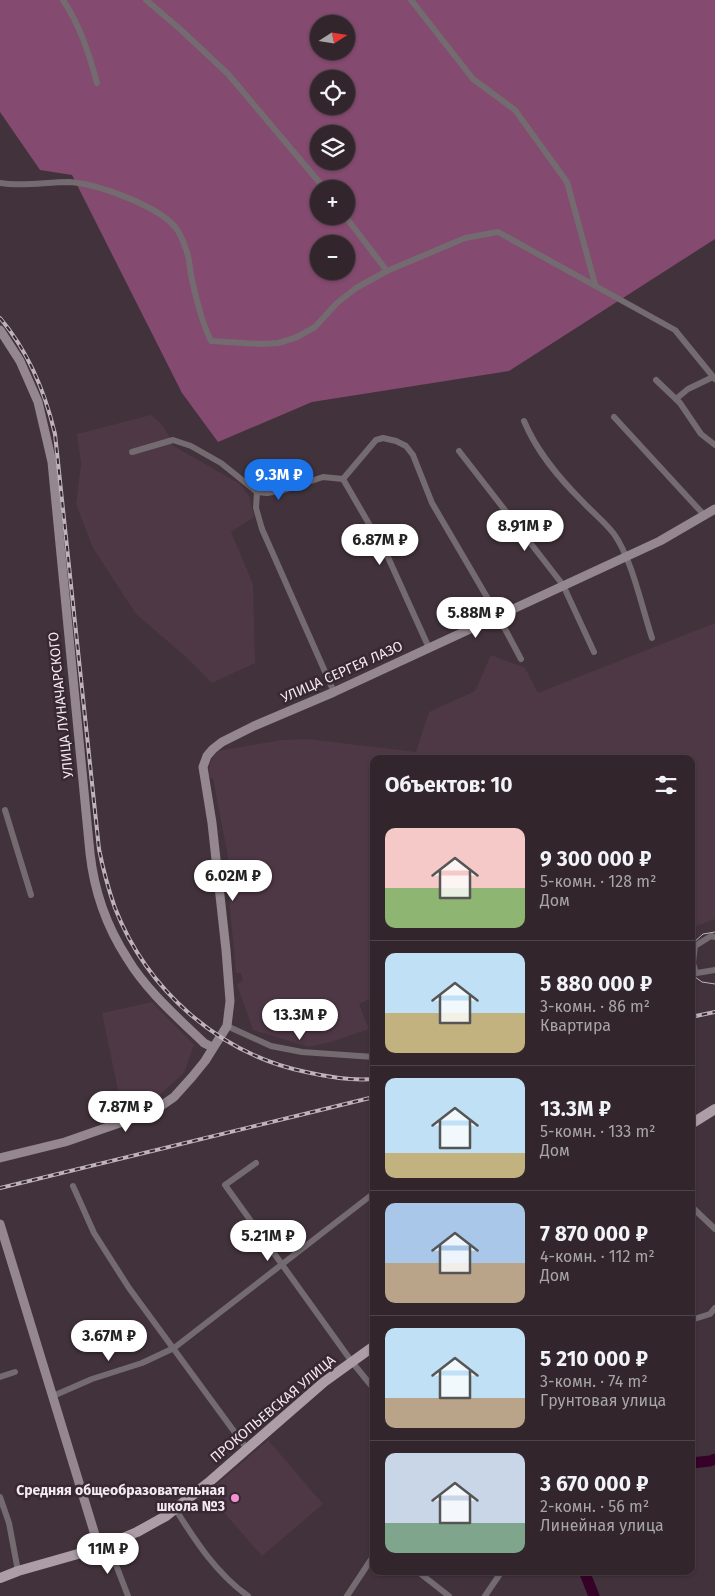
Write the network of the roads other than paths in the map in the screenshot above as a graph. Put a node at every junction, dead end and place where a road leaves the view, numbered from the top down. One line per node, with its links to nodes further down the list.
1 (63, 0): 4 (street)
2 (146, 0): 5 (street)
3 (411, 0): 9 (street)
4 (97, 83)
5 (316, 180)
6 (0, 183): 8 (street)
7 (352, 225): 8 (street)
8 (387, 271): 9 (street)
9 (595, 284): 11 (street)
10 (0, 330): 38 (main road, УЛИЦА ЛУНАЧАРСКОГО)
11 (714, 378): 13 (street)
12 (656, 380): 13 (street)
13 (676, 399): 16 (street)
14 (614, 417): 22 (street)
15 (524, 421): 23 (street)
16 (715, 445)
17 (459, 451): 24 (street)
18 (132, 452): 20 (street)
19 (343, 479): 20 (street); 25 (street); 27 (street)
20 (257, 492): 30 (street)
21 (715, 509): 22 (main road, УЛИЦА СЕРГЕЯ ЛАЗО)
22 (705, 516): 23 (main road, УЛИЦА СЕРГЕЯ ЛАЗО)
23 (626, 556): 24 (main road, УЛИЦА СЕРГЕЯ ЛАЗО); 26 (street)
24 (563, 585): 25 (main road, УЛИЦА СЕРГЕЯ ЛАЗО); 28 (street)
25 (498, 616): 27 (main road, УЛИЦА СЕРГЕЯ ЛАЗО); 29 (street)
26 (652, 638)
27 (429, 648): 30 (main road, УЛИЦА СЕРГЕЯ ЛАЗО)
28 (594, 652)
29 (521, 659)
30 (334, 692): 37 (main road, УЛИЦА СЕРГЕЯ ЛАЗО)
31 (5, 810): 32 (street)
32 (31, 895)
33 (715, 936): 34 (street)
34 (695, 946)
35 (715, 970): 36 (street)
36 (695, 973)
37 (227, 1026): 38 (main road); 39 (street)
38 (212, 1047): 42 (main road)
39 (370, 1057)
40 (715, 1109): 41 (main road)
41 (695, 1122)
42 (0, 1158)
43 (256, 1163): 49 (street)
44 (73, 1186): 52 (street)
45 (370, 1196): 49 (street)
46 (695, 1210): 48 (street)
47 (0, 1224): 58 (main road)
48 (715, 1229)
49 (282, 1264): 52 (street); 54 (street)
50 (715, 1308): 51 (street)
51 (695, 1319)
52 (174, 1348): 58 (street); 59 (street)
53 (370, 1349): 54 (main road, ПРОКОПЬЕВСКАЯ УЛИЦА)
54 (352, 1362): 57 (street); 59 (main road, ПРОКОПЬЕВСКАЯ УЛИЦА)
55 (15, 1372): 56 (street)
56 (0, 1377)
57 (370, 1384)
58 (53, 1396): 62 (main road)
59 (247, 1449): 61 (main road, ПРОКОПЬЕВСКАЯ УЛИЦА)
60 (0, 1497): 64 (street)
61 (176, 1510): 62 (main road, ПРОКОПЬЕВСКАЯ УЛИЦА); 70 (street)
62 (103, 1546): 64 (main road, ПРОКОПЬЕВСКАЯ УЛИЦА); 69 (street)
63 (370, 1560): 71 (street)
64 (18, 1571): 65 (main road, ПРОКОПЬЕВСКАЯ УЛИЦА); 68 (main road)
65 (0, 1573)
66 (422, 1575): 72 (street)
67 (499, 1575): 73 (street)
68 (0, 1578)
69 (128, 1596)
70 (248, 1596)
71 (347, 1596)
72 (449, 1596)
73 (485, 1596)

